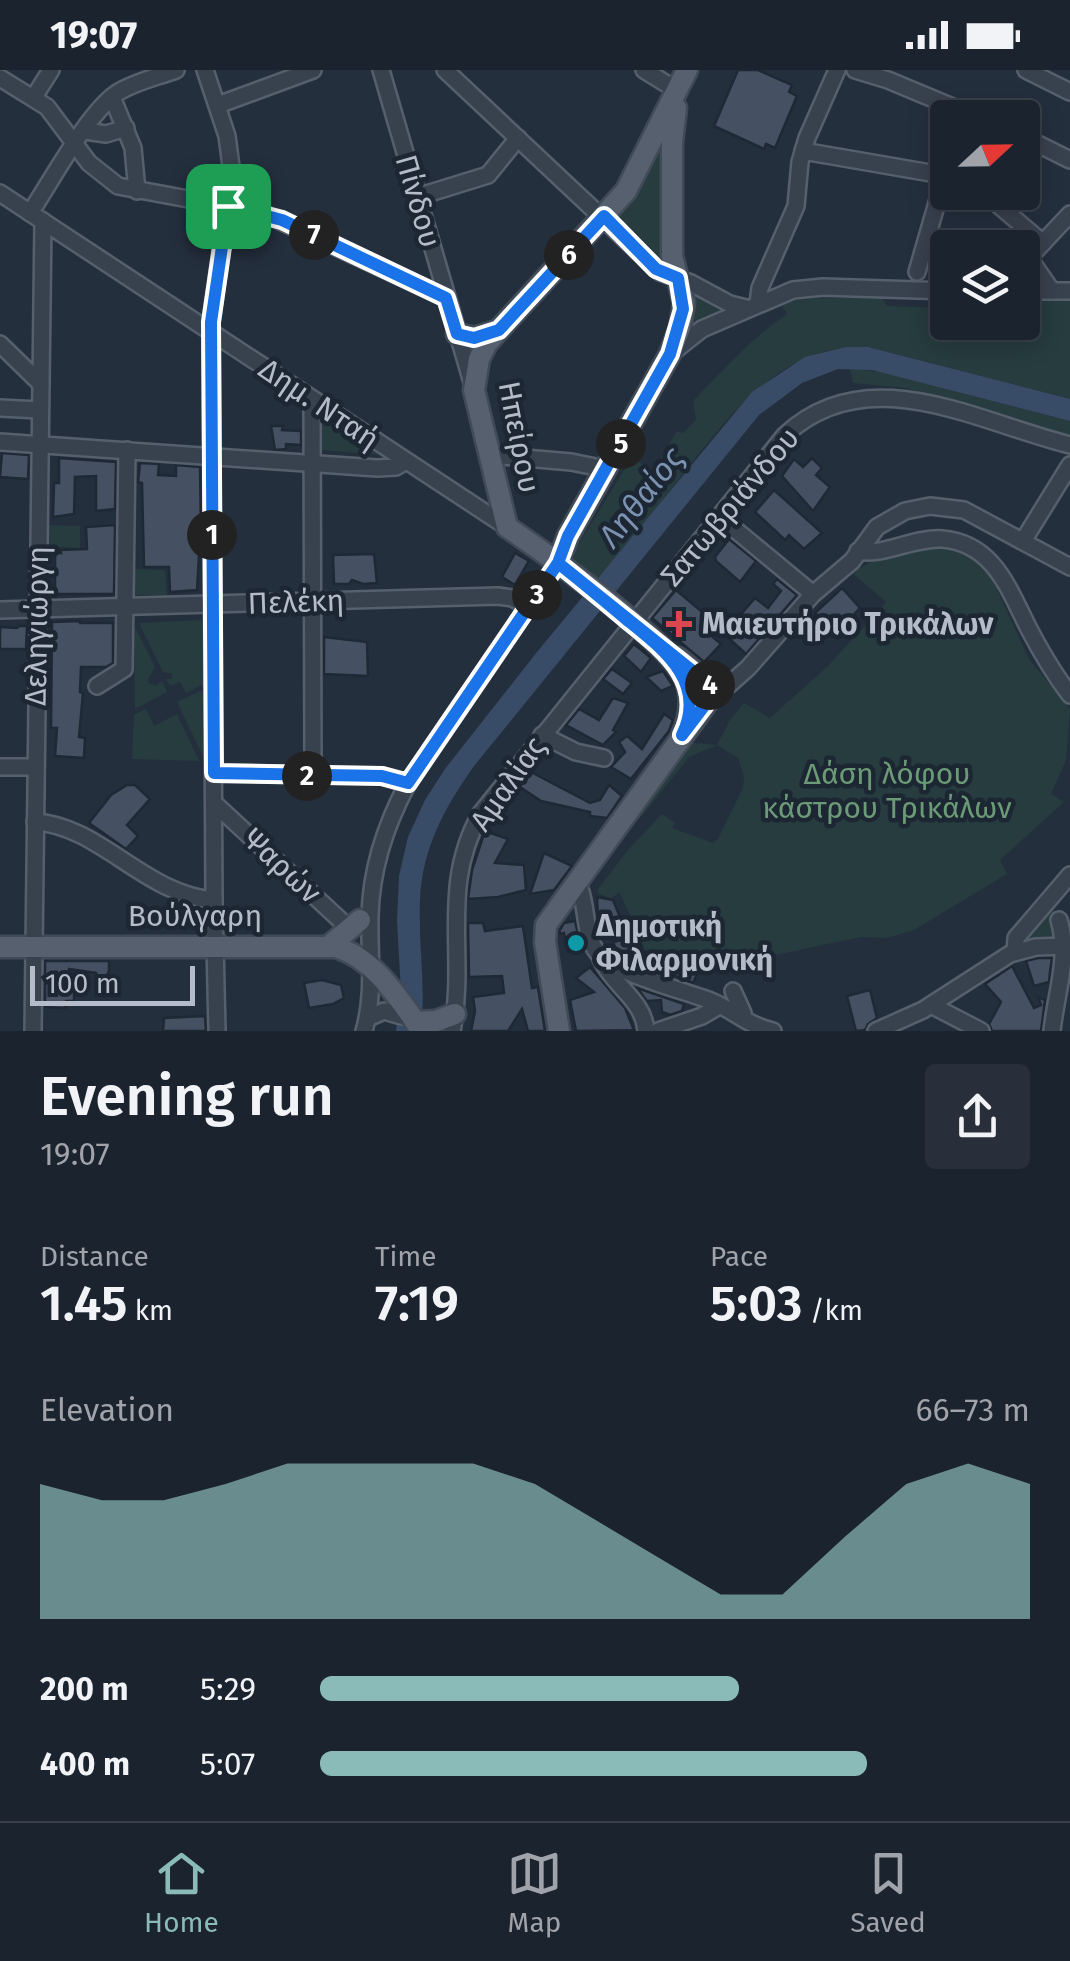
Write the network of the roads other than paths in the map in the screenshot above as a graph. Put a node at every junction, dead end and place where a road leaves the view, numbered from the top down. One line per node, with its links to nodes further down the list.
1 (51, 70): 16 (street)
2 (176, 70): 17 (street)
3 (205, 70): 19 (street)
4 (314, 70): 12 (street)
5 (380, 70): 29 (street, Πίνδου)
6 (446, 70): 22 (street)
7 (644, 70): 15 (street)
8 (687, 70): 15 (main road)
9 (837, 70): 24 (street)
10 (855, 70): 18 (street)
11 (1026, 70): 14 (street)
12 (294, 73): 19 (street)
13 (0, 78): 16 (street)
14 (1068, 84)
15 (678, 91): 34 (main road, Ηπείρου); 39 (main road, Ηπείρου)
16 (34, 97): 21 (street)
17 (112, 97): 20 (street); 21 (street)
18 (936, 100)
19 (218, 105): 30 (street)
20 (126, 128): 21 (street); 27 (street)
21 (80, 138): 27 (street); 35 (street)
22 (518, 138): 29 (street); 34 (street)
23 (1040, 145): 25 (street)
24 (803, 151): 26 (street); 46 (street)
25 (1070, 160)
26 (930, 173)
27 (137, 191): 30 (street)
28 (0, 193): 35 (street, Δημ. Νταή)
29 (417, 197): 45 (street, Πίνδου)
30 (228, 206): 45 (street); 48 (street)
31 (936, 210): 38 (street)
32 (1004, 210): 36 (street)
33 (1070, 214): 36 (street)
34 (604, 216): 39 (street); 47 (main road, Ηπείρου)
35 (37, 217): 48 (street, Δημ. Νταή); 52 (street, Δεληγιώργη)
36 (1042, 243): 37 (street)
37 (1040, 245)
38 (917, 272)
39 (678, 278): 46 (street); 51 (main road, Ηπείρου)
40 (1040, 278): 43 (street)
41 (930, 290): 46 (street)
42 (1040, 291): 43 (street)
43 (1052, 291): 44 (street)
44 (1070, 291)
45 (446, 298): 49 (street, Πίνδου)
46 (752, 305): 51 (street)
47 (499, 330): 49 (main road); 53 (main road, Ηπείρου)
48 (211, 332): 54 (street, Δημ. Νταή); 61 (street)
49 (457, 334): 53 (street, Πίνδου)
50 (0, 344): 52 (street)
51 (670, 354): 66 (main road, Ηπείρου)
52 (41, 384): 56 (street, Δεληγιώργη)
53 (474, 390): 62 (main road, Ηπείρου)
54 (312, 400): 63 (street); 64 (street, Δημ. Νταή)
55 (0, 408): 56 (street)
56 (40, 410): 58 (street, Δεληγιώργη)
57 (0, 442): 58 (street)
58 (40, 444): 60 (street); 78 (street, Δεληγιώργη)
59 (1070, 444): 68 (street, Σατωβριάνδου)
60 (127, 450): 61 (street); 76 (street)
61 (210, 455): 63 (street); 75 (street)
62 (491, 455): 66 (street); 67 (main road, Ηπείρου)
63 (312, 462): 64 (street); 74 (street)
64 (406, 462): 67 (street, Δημ. Νταή)
65 (1070, 465): 69 (street)
66 (606, 469): 72 (main road, Ηπείρου)
67 (494, 510): 72 (main road, Ηπείρου)
68 (720, 517): 73 (street); 80 (street, Σατωβριάνδου)
69 (1023, 541): 70 (street); 71 (street)
70 (858, 552): 73 (street); 83 (street)
71 (1068, 563)
72 (563, 568): 77 (street); 80 (main road, Ηπείρου)
73 (814, 594): 82 (street)
74 (314, 602): 75 (street, Πελέκη); 77 (street, Πελέκη); 89 (street)
75 (213, 604): 76 (street, Πελέκη); 88 (street)
76 (125, 607): 78 (street, Πελέκη); 81 (street)
77 (530, 607): 90 (street)
78 (38, 609): 79 (street, Πελέκη); 86 (street, Δεληγιώργη)
79 (0, 610)
80 (628, 620): 82 (main road, Ηπείρου); 84 (street, Αμαλίας)
81 (97, 686)
82 (700, 692): 119 (main road)
83 (1070, 695)
84 (542, 734): 85 (street); 114 (street, Αμαλίας)
85 (604, 758)
86 (36, 766): 87 (street); 92 (street, Δεληγιώργη)
87 (0, 767)
88 (214, 773): 89 (street); 91 (street)
89 (313, 776): 90 (street)
90 (408, 783): 93 (street)
91 (214, 802): 97 (street); 100 (street, Ψαρών)
92 (35, 822): 97 (street); 103 (street, Δεληγιώργη)
93 (388, 822): 100 (street); 108 (street)
94 (1070, 875): 96 (street)
95 (581, 892): 107 (street)
96 (1053, 898): 98 (street); 105 (street)
97 (214, 900): 101 (street)
98 (1070, 906)
99 (1060, 920): 106 (street)
100 (356, 925): 102 (main road); 108 (street)
101 (214, 946): 102 (main road, Βούλγαρη); 103 (main road, Βούλγαρη); 117 (street)
102 (329, 946): 108 (main road, Βούλγαρη)
103 (33, 947): 104 (main road, Βούλγαρη); 116 (street, Δεληγιώργη)
104 (0, 948)
105 (1015, 952): 106 (street); 110 (street)
106 (1068, 953): 125 (street)
107 (600, 956): 111 (street); 120 (street)
108 (373, 973): 113 (street); 115 (main road); 118 (street)
109 (733, 991): 112 (street)
110 (931, 1005): 123 (street); 124 (street)
111 (718, 1006): 112 (street); 121 (street)
112 (743, 1018): 122 (street)
113 (370, 1021): 115 (street)
114 (450, 1022): 115 (main road)
115 (412, 1025)
116 (33, 1031)
117 (218, 1031)
118 (356, 1031)
119 (559, 1031)
120 (646, 1031)
121 (658, 1031)
122 (773, 1031)
123 (876, 1031)
124 (982, 1031)
125 (1052, 1031)

